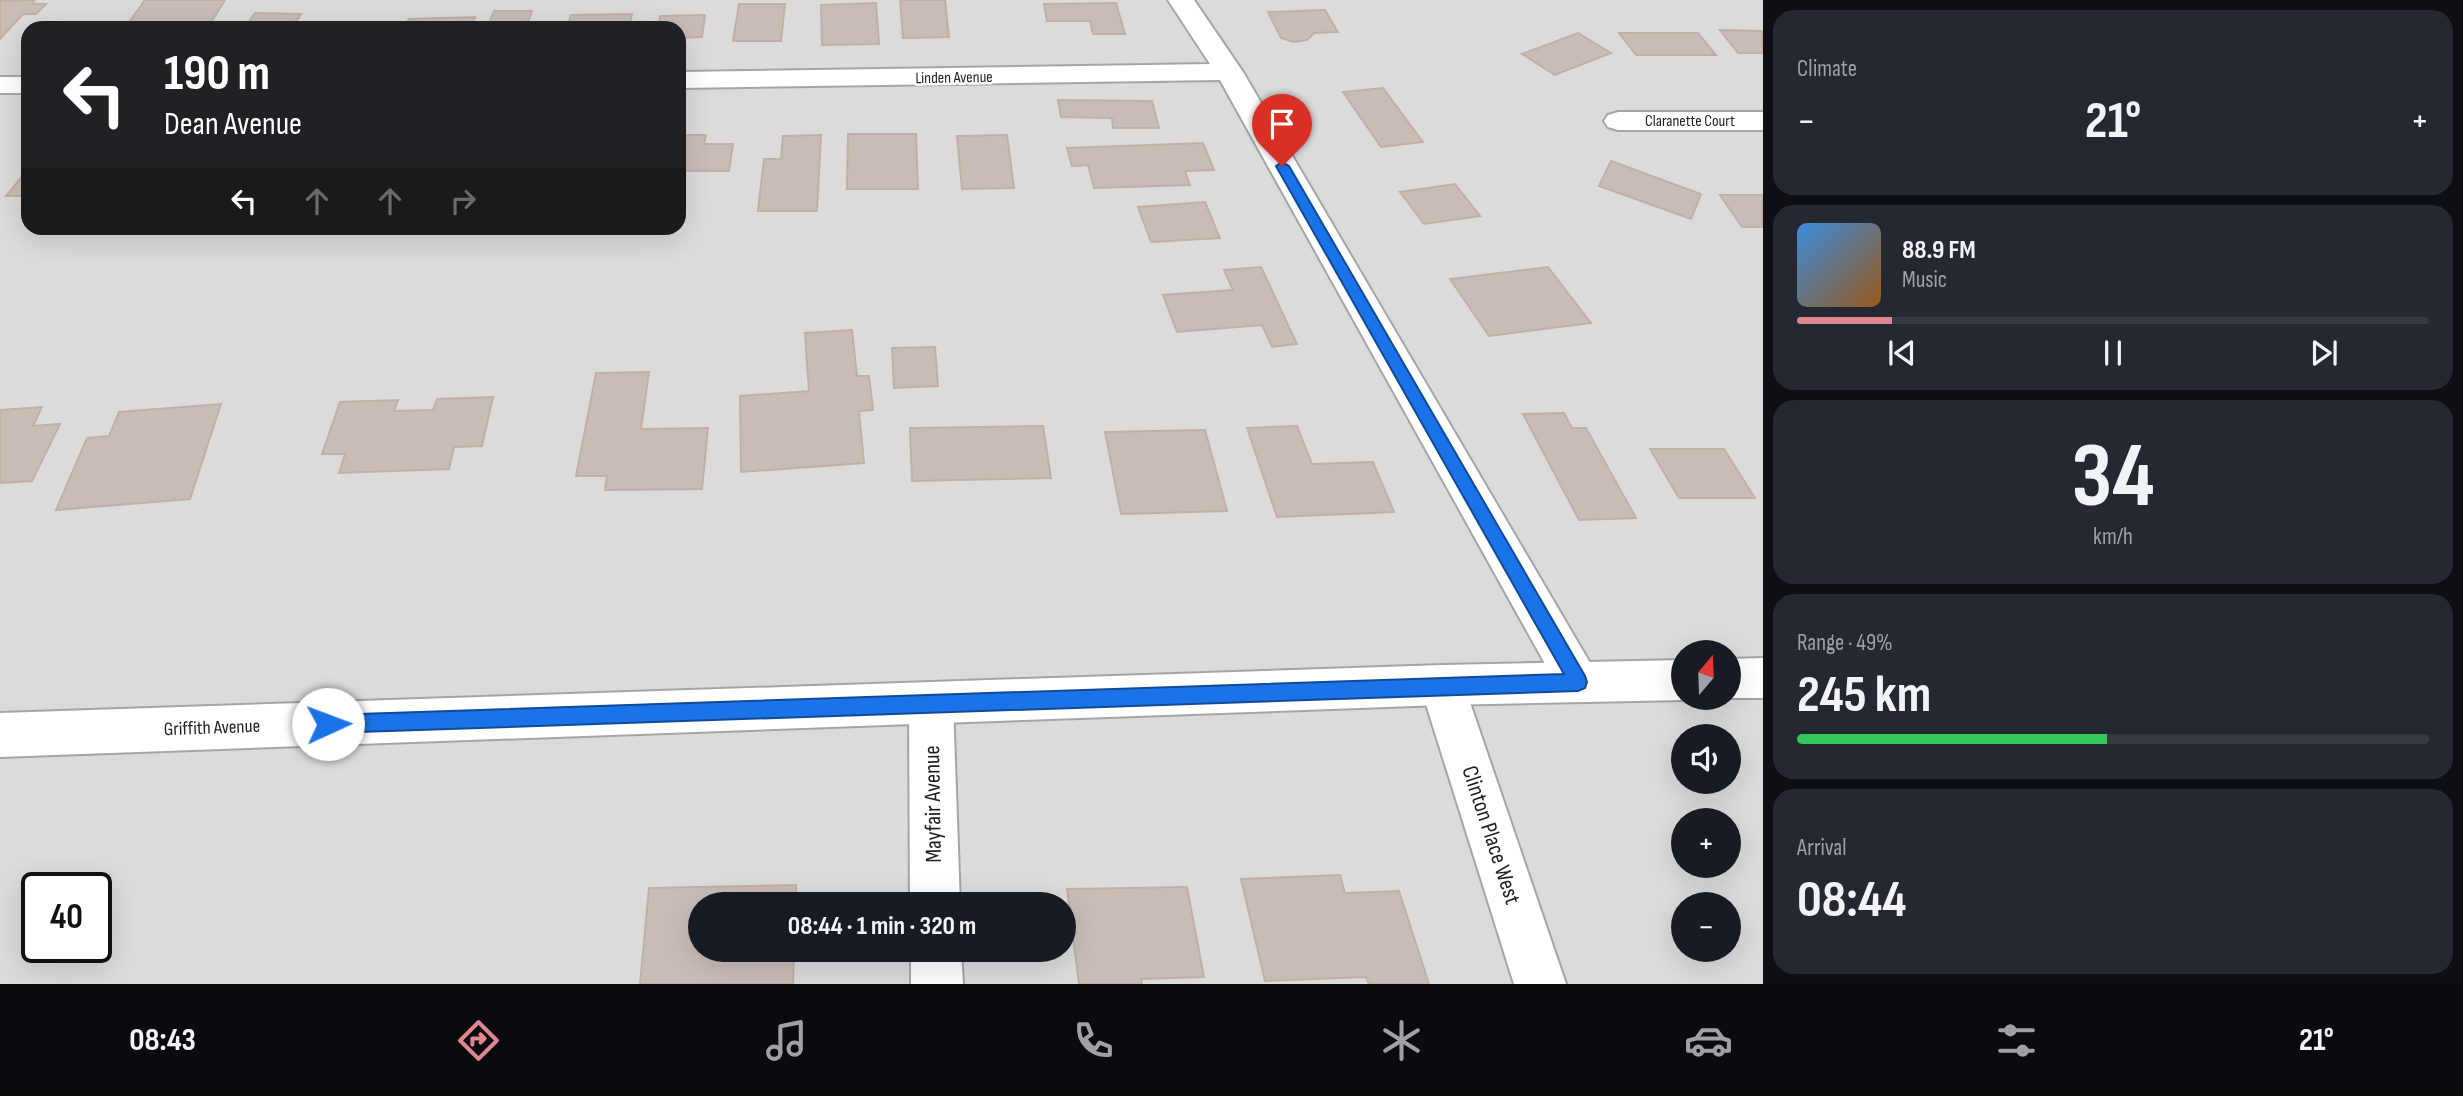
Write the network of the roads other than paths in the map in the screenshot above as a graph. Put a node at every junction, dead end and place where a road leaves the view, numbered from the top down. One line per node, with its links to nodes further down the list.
1 (1181, 0): 2 (street)
2 (1229, 72): 3 (street, Linden Avenue); 11 (street)
3 (686, 80)
4 (0, 85): 5 (street)
5 (21, 85)
6 (1618, 121): 7 (street, Claranette Court)
7 (1763, 121)
8 (1741, 678): 9 (street)
9 (1763, 678)
10 (1671, 680): 11 (street, Griffith Avenue)
11 (1578, 682): 12 (street, Griffith Avenue)
12 (1442, 685): 13 (street, Griffith Avenue); 18 (street, Clinton Place West)
13 (931, 703): 14 (street, Griffith Avenue); 15 (street, Mayfair Avenue)
14 (0, 735)
15 (935, 892)
16 (936, 962): 17 (street)
17 (937, 984)
18 (1540, 984)

